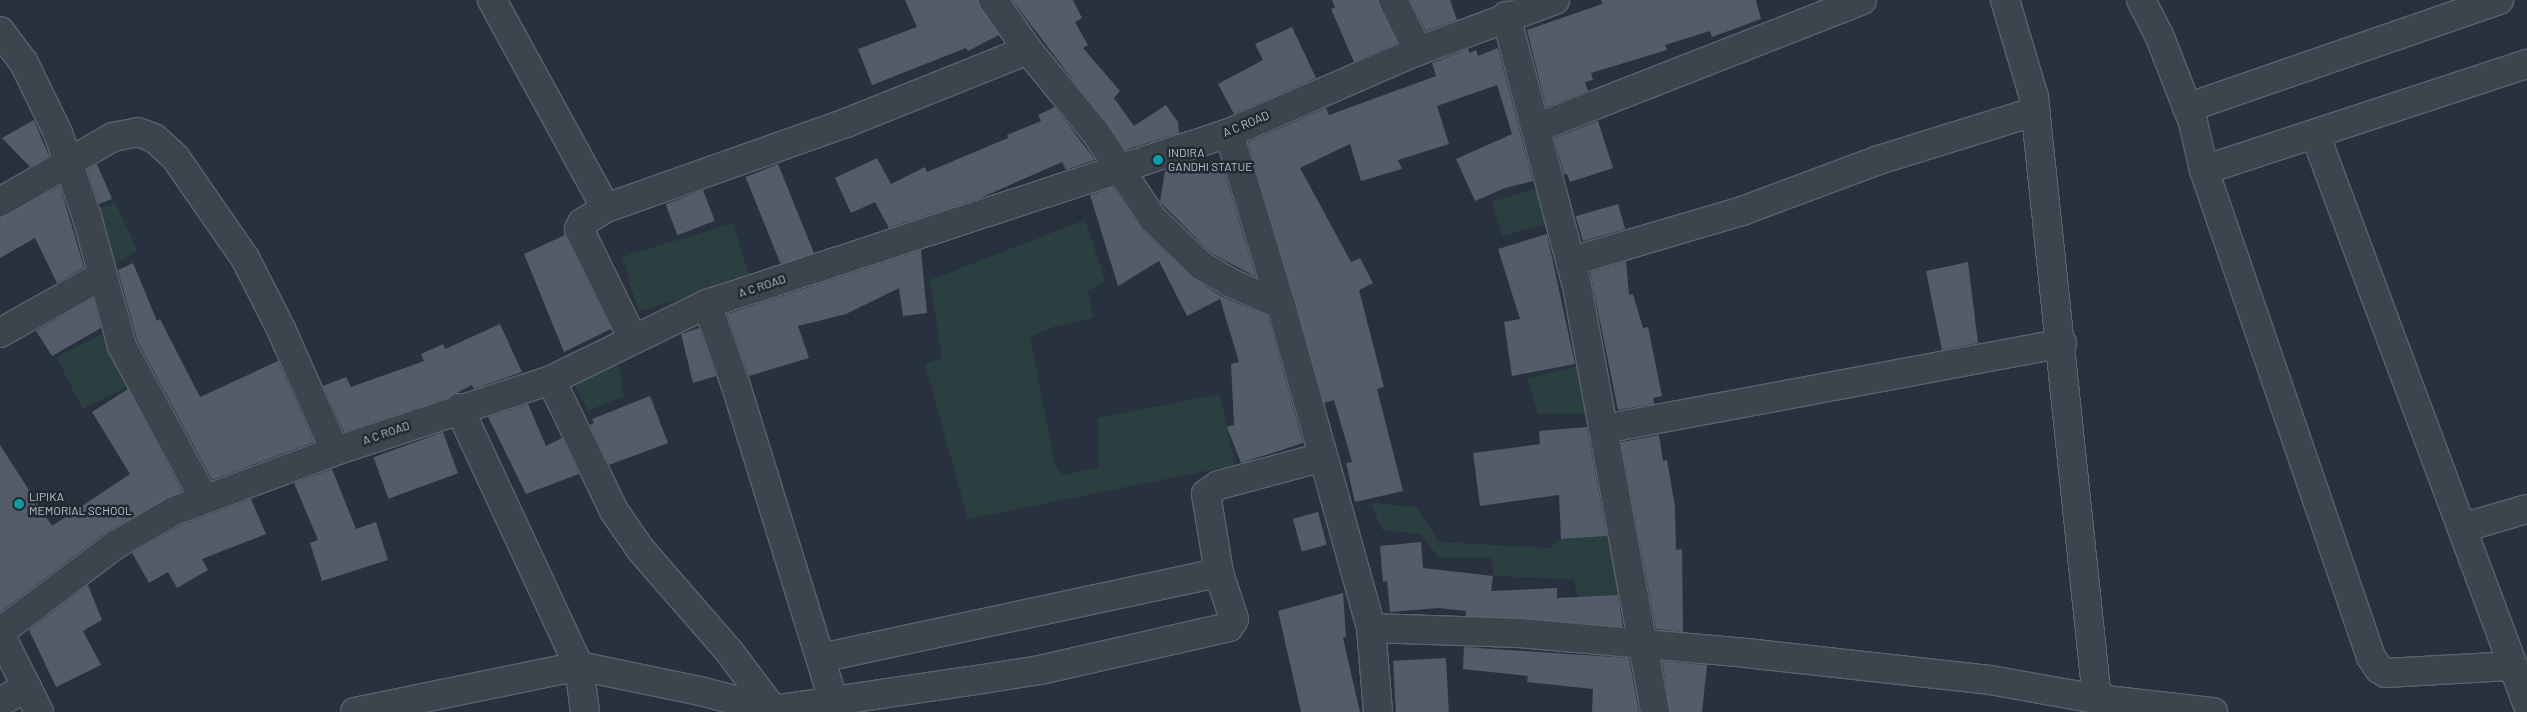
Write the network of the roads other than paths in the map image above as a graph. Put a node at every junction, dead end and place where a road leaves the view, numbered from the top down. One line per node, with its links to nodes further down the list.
1 (492, 0): 23 (street)
2 (993, 0): 11 (street)
3 (1393, 0): 12 (street)
4 (1555, 0): 9 (street, A C ROAD)
5 (1862, 0): 16 (street)
6 (2005, 0): 15 (street)
7 (2141, 0): 14 (street)
8 (2499, 0): 14 (street)
9 (1506, 16): 12 (street, A C ROAD); 16 (street)
10 (0, 31): 19 (street)
11 (1028, 50): 20 (street); 23 (street)
12 (1418, 51): 17 (street, A C ROAD)
13 (2527, 64): 18 (street)
14 (2187, 108): 21 (street)
15 (2036, 111): 24 (street); 30 (street)
16 (1536, 128): 24 (street)
17 (1229, 132): 20 (street, A C ROAD); 27 (street)
18 (2315, 134): 21 (street); 38 (street)
19 (68, 164): 22 (street); 25 (street); 34 (street)
20 (1120, 168): 26 (street, A C ROAD); 27 (street)
21 (2204, 170): 45 (street)
22 (0, 202)
23 (606, 208): 29 (street)
24 (1572, 261): 33 (street)
25 (101, 276): 28 (street); 36 (street)
26 (707, 304): 29 (street, A C ROAD); 43 (street)
27 (1281, 305): 35 (street)
28 (0, 333)
29 (633, 339): 31 (street, A C ROAD)
30 (2062, 343): 33 (street); 47 (street)
31 (551, 380): 32 (street, A C ROAD); 51 (street)
32 (459, 408): 34 (street, A C ROAD); 44 (street)
33 (1604, 429): 42 (street)
34 (335, 451): 36 (street, A C ROAD)
35 (1323, 457): 39 (street); 40 (street)
36 (204, 500): 41 (street, A C ROAD)
37 (2527, 510): 38 (street)
38 (2462, 528): 45 (street)
39 (1219, 573): 43 (street); 49 (street)
40 (1371, 628): 42 (street); 56 (street)
41 (0, 633): 46 (street, A C ROAD)
42 (1645, 644): 47 (street); 57 (street)
43 (821, 658): 49 (street)
44 (579, 666): 51 (street); 54 (street); 55 (street)
45 (2513, 666): 50 (street)
46 (27, 687): 48 (street); 53 (street, A C ROAD)
47 (2098, 699): 52 (street)
48 (0, 702)
49 (834, 702): 51 (street)
50 (2527, 703)
51 (773, 710)
52 (2178, 710): 58 (street)
53 (39, 712)
54 (355, 712)
55 (585, 712)
56 (1378, 712)
57 (1655, 712)
58 (2213, 712)

